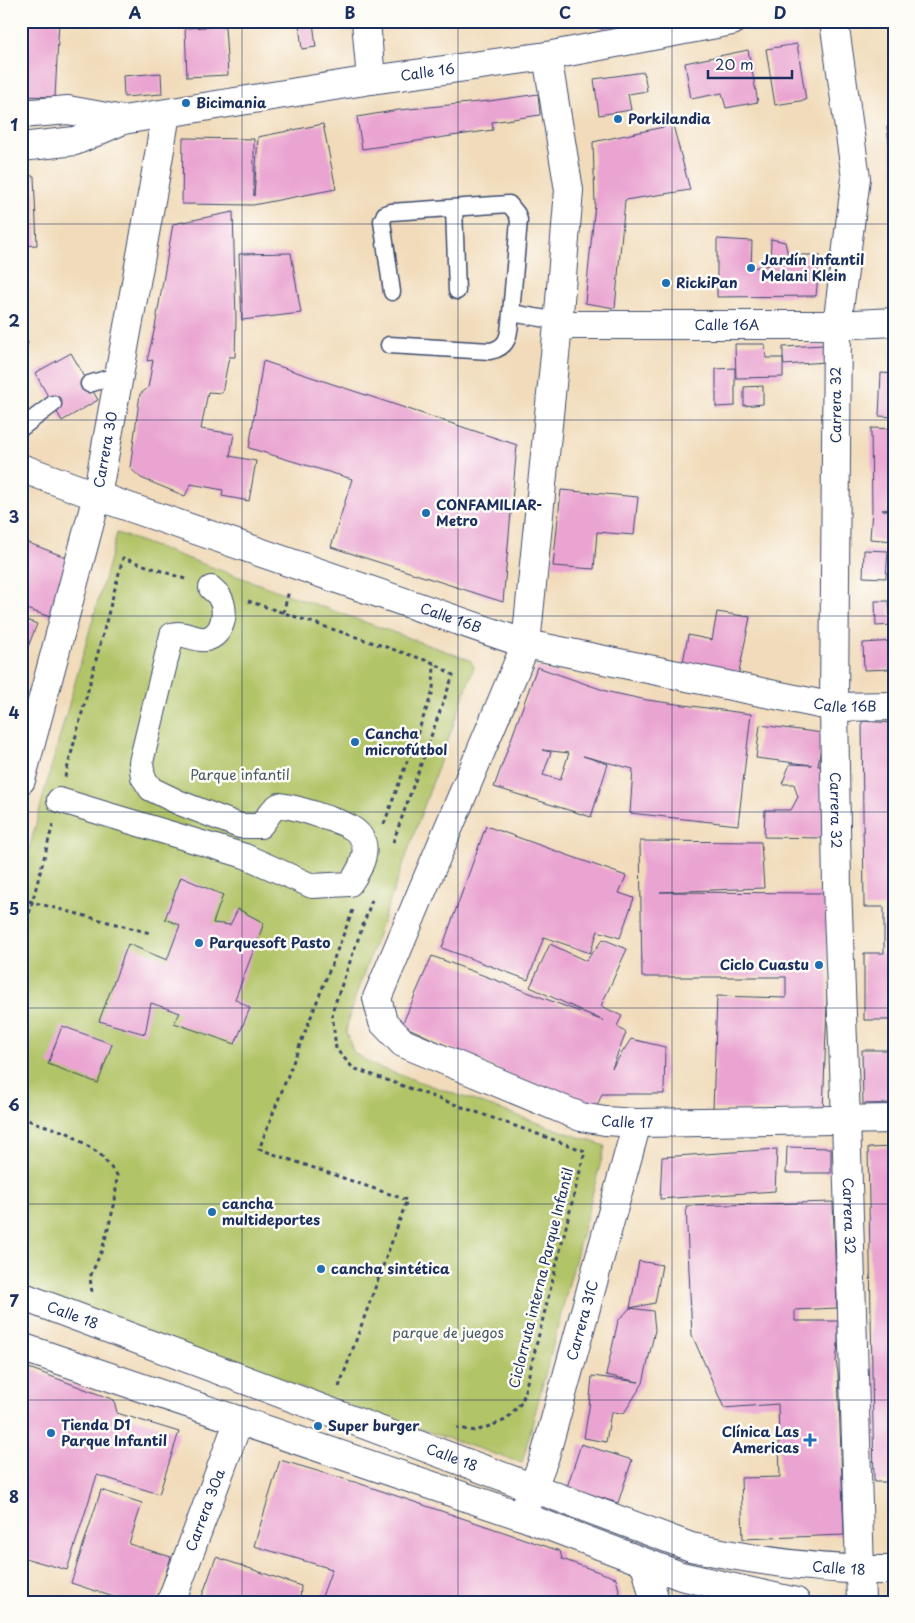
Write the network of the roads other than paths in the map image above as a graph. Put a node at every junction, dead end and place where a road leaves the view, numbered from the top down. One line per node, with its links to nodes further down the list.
1 (366, 21): 6 (street)
2 (732, 21): 4 (street, Calle 16)
3 (834, 21): 17 (street, Carrera 32)
4 (681, 26): 5 (street, Calle 16)
5 (547, 56): 6 (street, Calle 16); 16 (street)
6 (371, 80): 8 (street, Calle 16)
7 (21, 114): 9 (street, Calle 16)
8 (166, 114): 9 (street, Calle 16); 19 (street, Carrera 30)
9 (123, 120): 10 (street, Calle 16)
10 (21, 147)
11 (454, 208): 12 (lane); 13 (lane); 14 (lane)
12 (457, 291)
13 (392, 292)
14 (511, 313): 16 (lane); 18 (lane)
15 (894, 322): 17 (street, Calle 16A)
16 (558, 325): 17 (street, Calle 16A); 26 (street)
17 (836, 325): 28 (street, Carrera 32)
18 (389, 346)
19 (119, 375): 20 (lane); 24 (street, Carrera 30)
20 (88, 384)
21 (52, 404): 22 (lane)
22 (21, 428)
23 (21, 468): 24 (street, Calle 16B)
24 (97, 496): 26 (street, Calle 16B); 29 (street, Carrera 30)
25 (211, 588): 30 (street)
26 (526, 644): 28 (street, Calle 16B); 33 (street, Calle 17)
27 (894, 706): 28 (street, Calle 16B)
28 (834, 707): 32 (street, Carrera 32)
29 (21, 780)
30 (59, 800)
31 (894, 1119): 32 (street, Calle 17)
32 (846, 1120): 33 (street, Calle 17); 40 (street, Carrera 32)
33 (637, 1123): 37 (street, Carrera 31C)
34 (21, 1296): 37 (street, Calle 18)
35 (21, 1347): 36 (street)
36 (239, 1420): 38 (street); 42 (street, Carrera 30a)
37 (532, 1488): 38 (street, Carrera 31C); 40 (street, Calle 18)
38 (522, 1516): 39 (street)
39 (645, 1562): 43 (street); 44 (street)
40 (860, 1570): 41 (street, Calle 18); 45 (street, Carrera 32)
41 (894, 1570)
42 (171, 1602)
43 (655, 1602)
44 (796, 1602)
45 (861, 1602)

